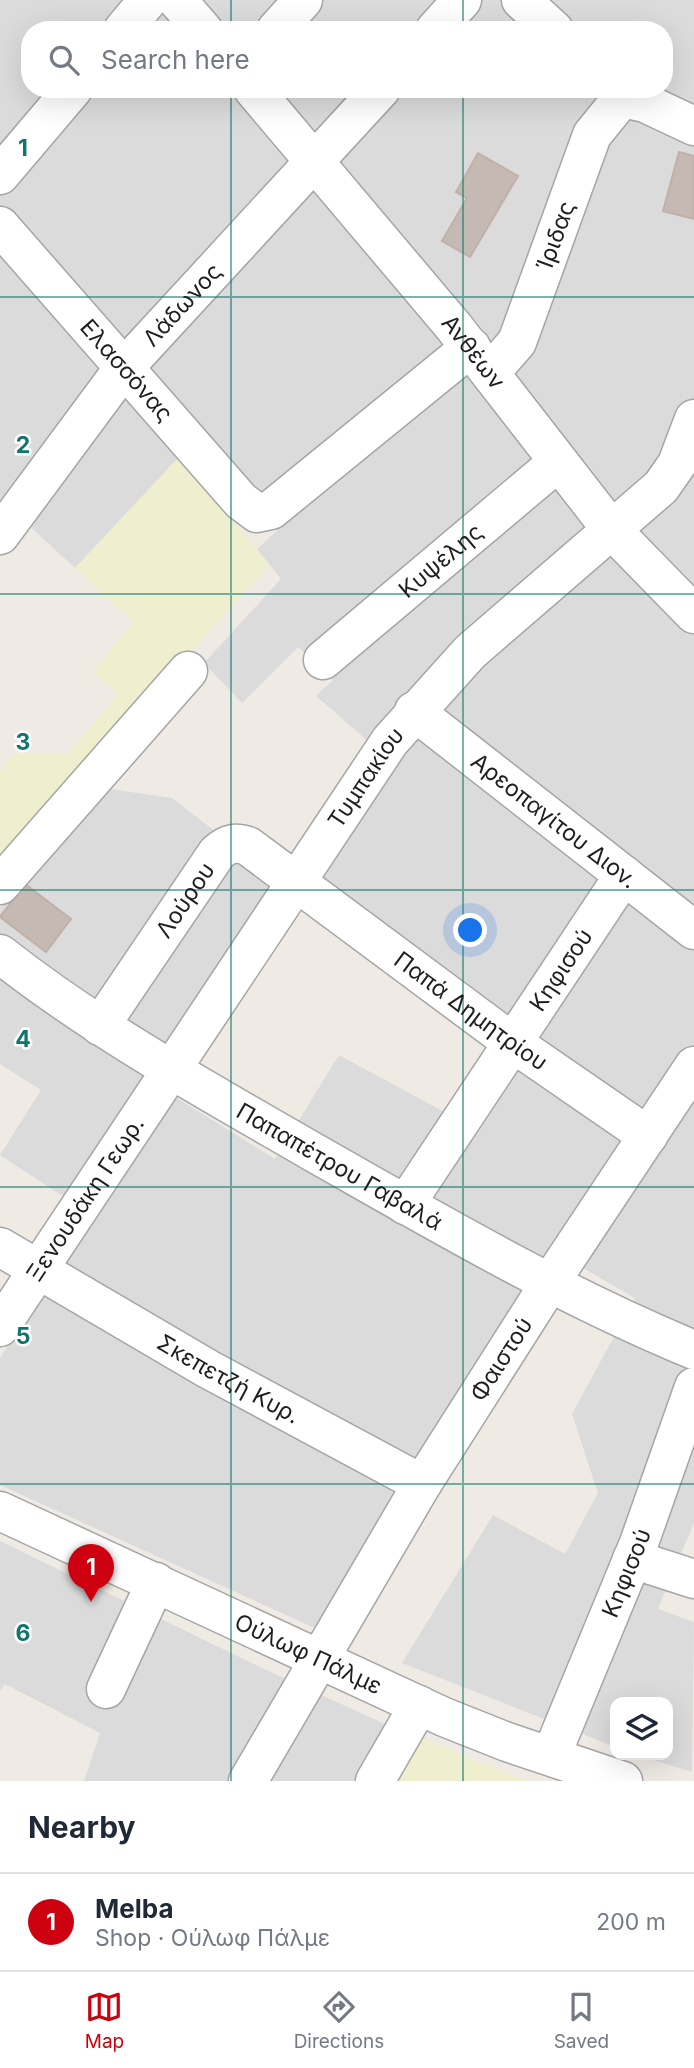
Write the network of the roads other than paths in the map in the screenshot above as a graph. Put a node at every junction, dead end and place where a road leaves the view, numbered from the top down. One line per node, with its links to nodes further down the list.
1 (148, 0): 6 (street)
2 (177, 0): 7 (street)
3 (303, 0): 8 (street)
4 (462, 0): 9 (street)
5 (521, 0): 10 (street)
6 (130, 21)
7 (194, 21)
8 (284, 21)
9 (443, 21)
10 (544, 21)
11 (65, 98): 18 (street)
12 (261, 98): 17 (street, Ανθέων)
13 (373, 98): 17 (street, Λάδωνος)
14 (616, 98): 20 (street, Ίριδας)
15 (632, 98): 16 (street)
16 (694, 126)
17 (316, 161): 20 (street, Ανθέων); 21 (street, Λάδωνος)
18 (0, 175)
19 (0, 226): 21 (street, Ελασσόνας)
20 (480, 360): 23 (street, Ανθέων); 24 (street, Ίριδας)
21 (122, 369): 24 (street, Ελασσόνας); 26 (street, Λάδωνος)
22 (694, 419): 25 (street, Τυμπακίου)
23 (558, 462): 25 (street, Ανθέων); 28 (street, Κυψέλης)
24 (257, 513)
25 (611, 529): 27 (street, Ανθέων); 30 (street, Τυμπακίου)
26 (0, 535)
27 (694, 614)
28 (323, 660)
29 (188, 671): 33 (street)
30 (414, 711): 31 (street, Αρεοπαγίτου Διον.); 32 (street, Τυμπακίου)
31 (624, 875): 34 (street, Αρεοπαγίτου Διον.); 37 (street, Κηφισού)
32 (297, 883): 36 (street, Λούρου); 37 (street, Παπά Δημητρίου); 39 (street, Τυμπακίου)
33 (0, 885)
34 (694, 930)
35 (0, 954): 36 (street, Παπαπέτρου Γαβαλά)
36 (100, 1026): 39 (street, Παπαπέτρου Γαβαλά)
37 (513, 1043): 40 (street, Παπά Δημητρίου); 41 (street, Κηφισού)
38 (694, 1066): 40 (street, Φαιστού)
39 (171, 1070): 41 (street, Παπαπέτρου Γαβαλά); 43 (street, Ξενουδάκη Γεωρ.)
40 (648, 1136): 44 (street, Φαιστού)
41 (405, 1205): 44 (street, Παπαπέτρου Γαβαλά)
42 (0, 1247): 43 (street, Σκεπετζή Κυρ.)
43 (39, 1268): 45 (street, Ξενουδάκη Γεωρ.); 48 (street, Σκεπετζή Κυρ.)
44 (551, 1281): 46 (street, Παπαπέτρου Γαβαλά); 48 (street, Φαιστού)
45 (0, 1327)
46 (694, 1350)
47 (694, 1387): 50 (street, Κηφισού)
48 (422, 1484): 53 (street, Φαιστού)
49 (0, 1511): 52 (street, Ούλωφ Πάλμε)
50 (632, 1559): 51 (street); 56 (street, Κηφισού)
51 (694, 1579)
52 (156, 1582): 53 (street, Ούλωφ Πάλμε); 54 (street)
53 (317, 1659): 55 (street, Ούλωφ Πάλμε); 57 (street, Φαιστού)
54 (106, 1689)
55 (419, 1705): 56 (street, Ούλωφ Πάλμε); 58 (street)
56 (551, 1756): 59 (street, Ούλωφ Πάλμε)
57 (248, 1781)
58 (375, 1781)
59 (623, 1781)

